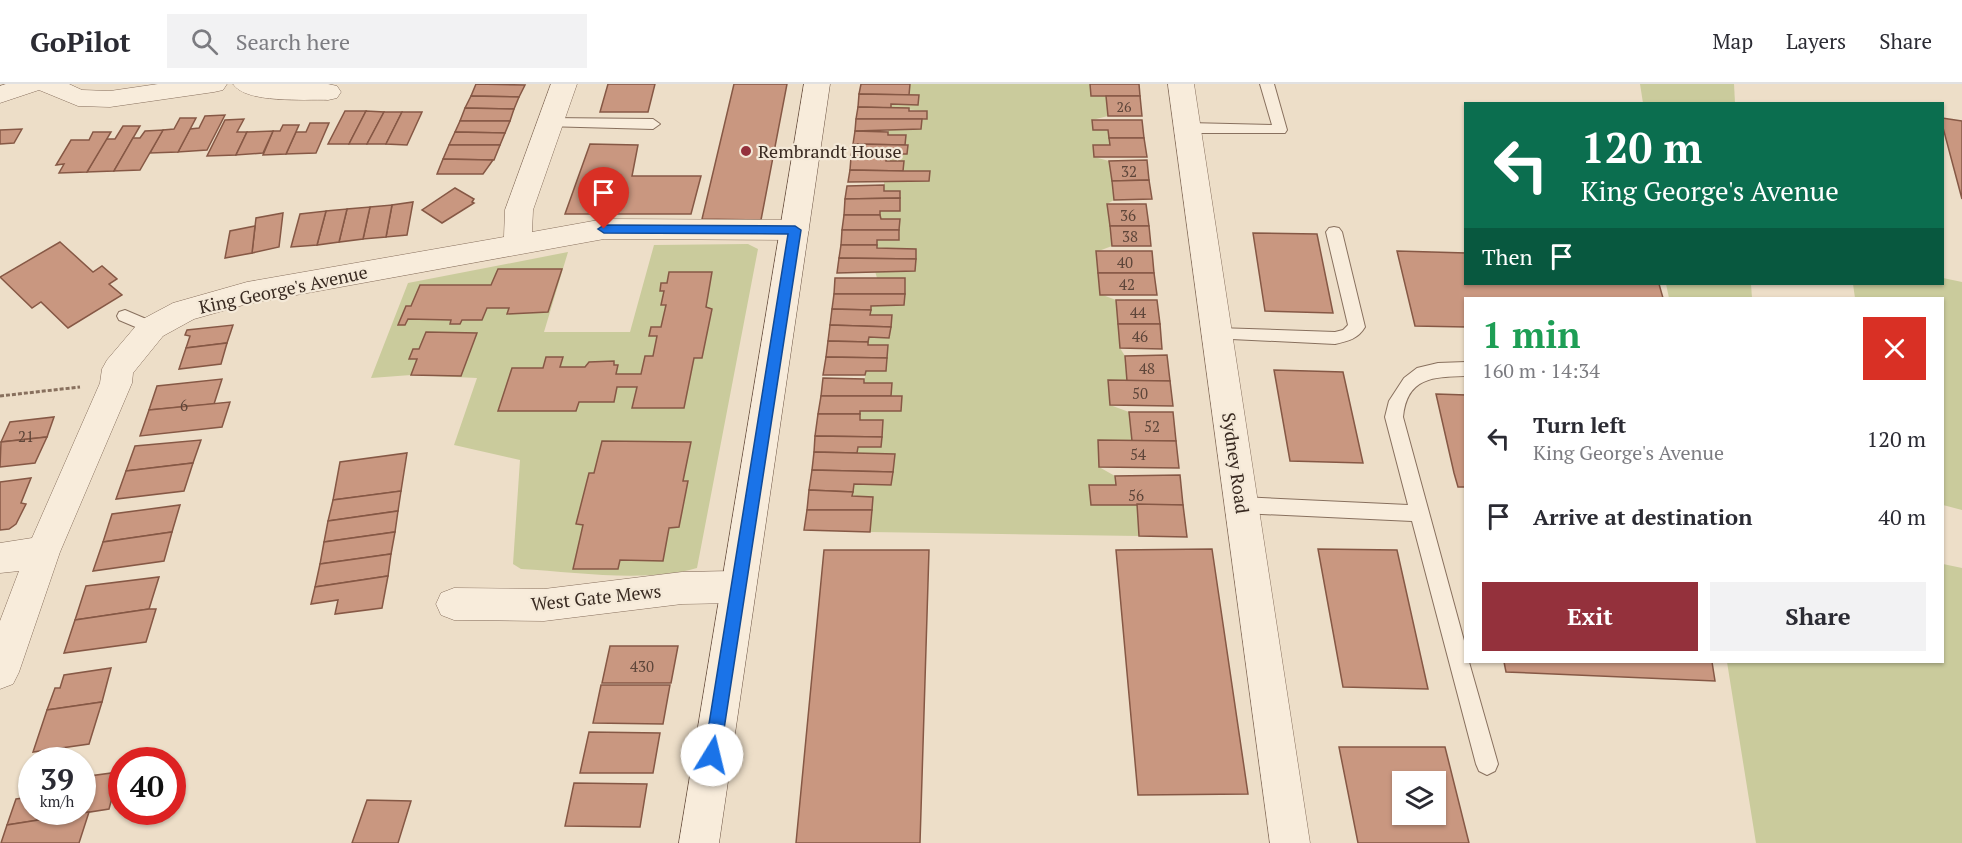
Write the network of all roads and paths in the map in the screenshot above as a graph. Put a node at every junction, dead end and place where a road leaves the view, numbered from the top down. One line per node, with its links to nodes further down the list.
1 (31, 84): 10 (street)
2 (48, 84): 3 (street)
3 (214, 84)
4 (246, 84): 9 (street)
5 (564, 84): 11 (street)
6 (817, 84): 14 (street)
7 (1181, 84): 13 (street, Sydney Road)
8 (1267, 84): 13 (lane)
9 (328, 92)
10 (0, 95)
11 (549, 123): 12 (lane); 16 (street)
12 (653, 124)
13 (1188, 128): 17 (street, Sydney Road)
14 (795, 230): 16 (street, King George's Avenue); 25 (street)
15 (1334, 232): 17 (lane)
16 (518, 243): 19 (street, King George's Avenue)
17 (1217, 334): 21 (street, Sydney Road)
18 (1464, 369): 22 (lane)
19 (116, 383): 20 (path); 23 (street, King George's Avenue)
20 (0, 396)
21 (1242, 505): 22 (lane); 30 (street, Sydney Road)
22 (1419, 513): 28 (lane)
23 (42, 552): 24 (street); 27 (street, King George's Avenue)
24 (0, 558)
25 (737, 587): 26 (street, West Gate Mews); 29 (street)
26 (454, 604)
27 (0, 672)
28 (1487, 764)
29 (699, 843)
30 (1290, 843)

